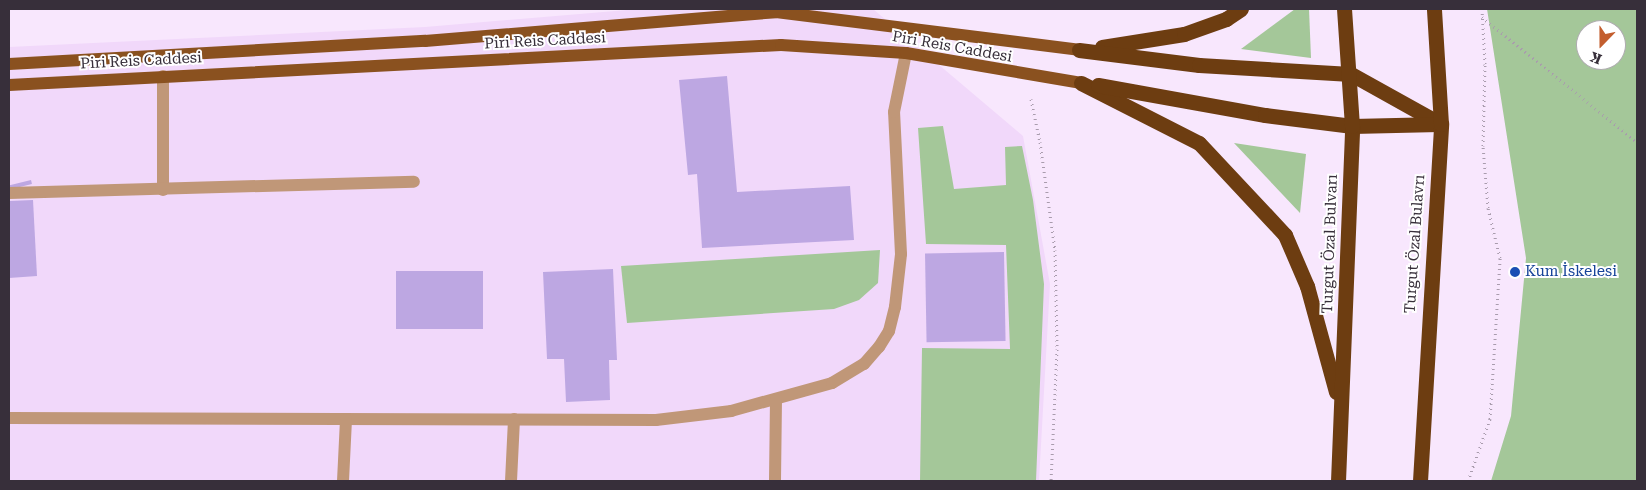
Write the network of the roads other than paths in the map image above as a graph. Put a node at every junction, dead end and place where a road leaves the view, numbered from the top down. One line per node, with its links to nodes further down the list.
1 (1241, 9): 4 (highway)
2 (1344, 9): 7 (highway, Turgut Özal Bulvarı)
3 (1434, 9): 11 (highway, Turgut Özal Bulavrı)
4 (1079, 50): 6 (main road, Piri Reis Caddesi); 7 (highway)
5 (906, 53): 8 (main road, Piri Reis Caddesi); 9 (main road, Piri Reis Caddesi); 16 (lane)
6 (9, 64)
7 (1351, 74): 11 (highway); 12 (highway, Turgut Özal Bulvarı)
8 (163, 76): 10 (main road, Piri Reis Caddesi); 14 (lane)
9 (1081, 82): 12 (highway); 17 (highway)
10 (9, 85)
11 (1441, 124): 12 (highway); 25 (highway, Turgut Özal Bulavrı)
12 (1352, 126): 17 (highway, Turgut Özal Bulvarı)
13 (414, 182): 14 (lane)
14 (162, 190): 15 (lane)
15 (9, 194)
16 (776, 400): 19 (lane); 23 (lane)
17 (1340, 405): 24 (highway, Turgut Özal Bulvarı)
18 (9, 418): 20 (lane)
19 (514, 419): 20 (lane); 22 (lane)
20 (346, 420): 21 (lane)
21 (343, 481)
22 (511, 481)
23 (775, 481)
24 (1338, 481)
25 (1420, 481)

